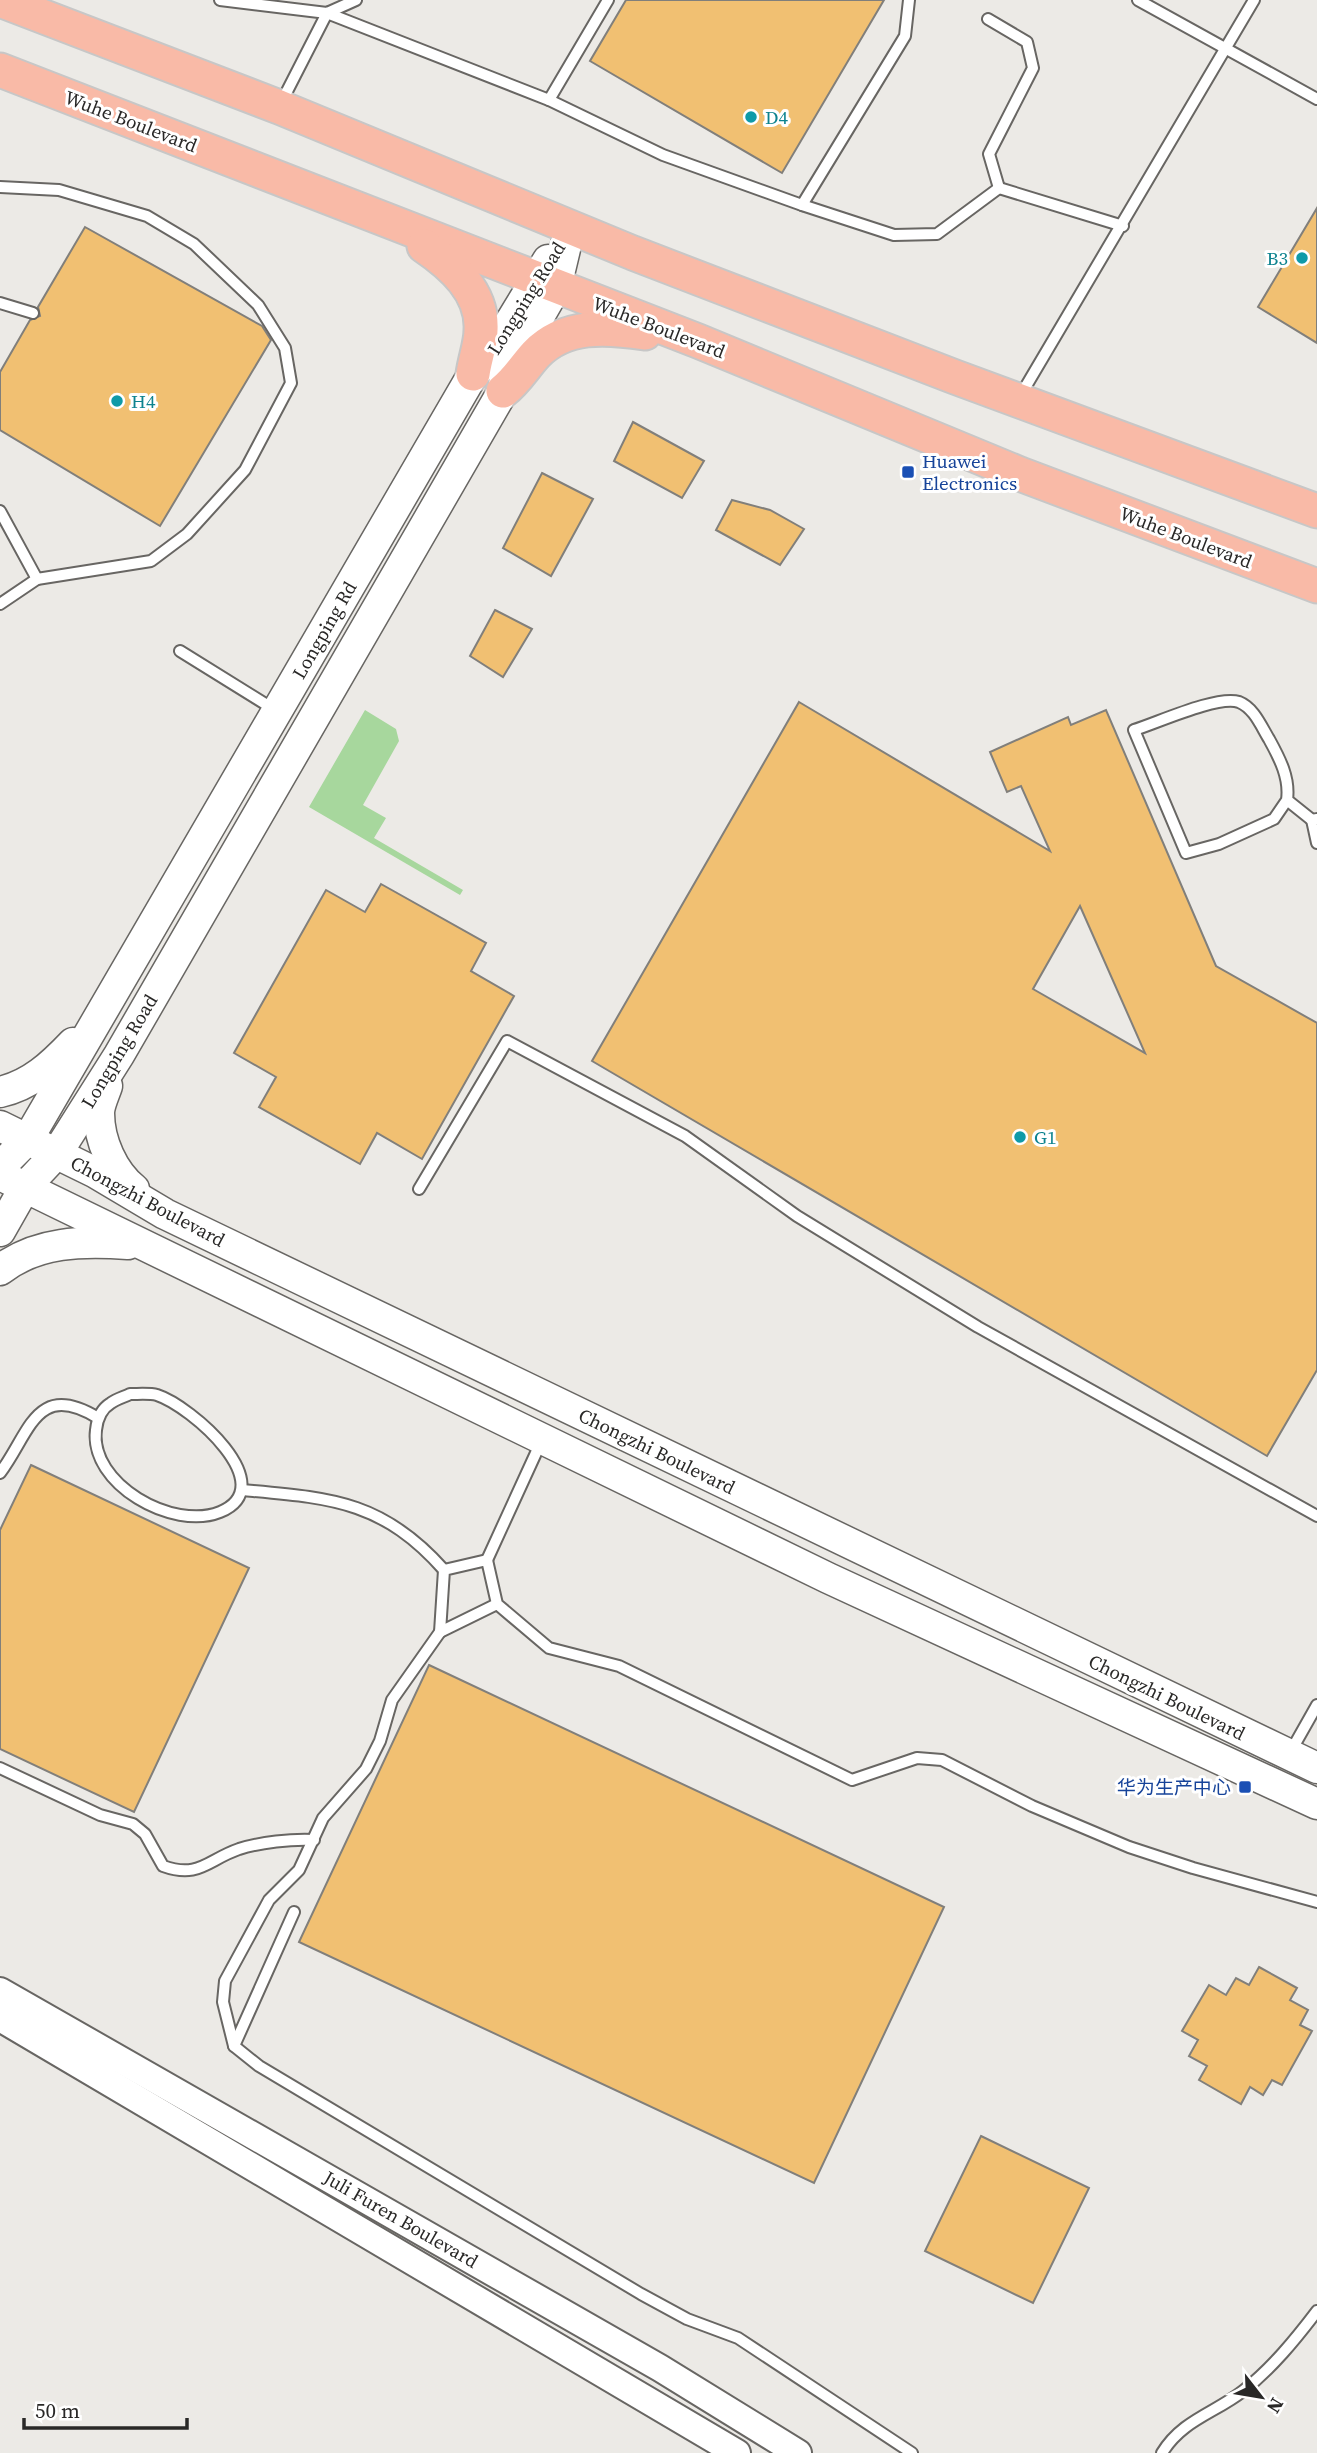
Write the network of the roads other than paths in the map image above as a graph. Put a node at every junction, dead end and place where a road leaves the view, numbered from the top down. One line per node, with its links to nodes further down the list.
1 (0, 0): 14 (main road)
2 (220, 0): 8 (lane)
3 (356, 0): 8 (lane)
4 (608, 0): 13 (lane)
5 (909, 0): 17 (lane)
6 (1138, 0): 10 (lane)
7 (1254, 0): 10 (lane)
8 (327, 13): 13 (lane); 14 (lane)
9 (988, 19): 16 (lane)
10 (1227, 50): 12 (lane); 19 (lane)
11 (0, 70): 18 (main road, Wuhe Boulevard)
12 (1317, 99)
13 (549, 100): 17 (lane)
14 (279, 107): 20 (main road)
15 (0, 187): 30 (lane)
16 (999, 188): 17 (lane); 19 (lane)
17 (803, 205)
18 (393, 224): 21 (main road, Wuhe Boulevard); 25 (main road)
19 (1123, 226): 27 (lane)
20 (570, 228): 21 (main road, Longping Road); 27 (main road)
21 (545, 283): 24 (main road, Wuhe Boulevard); 25 (main road, Longping Road); 26 (main road, Longping Road)
22 (0, 303): 23 (lane)
23 (33, 313)
24 (698, 341): 26 (main road); 31 (main road, Wuhe Boulevard)
25 (473, 373): 34 (main road, Longping Rd)
26 (503, 391): 39 (main road, Longping Rd)
27 (1017, 400): 29 (main road)
28 (0, 511): 30 (lane)
29 (1317, 511)
30 (37, 579): 32 (lane)
31 (1317, 586)
32 (0, 604)
33 (180, 651): 34 (lane)
34 (277, 712): 38 (main road, Longping Road)
35 (1287, 800): 35 (lane); 36 (lane)
36 (1315, 819): 37 (lane)
37 (1317, 843)
38 (103, 1012): 40 (main road); 42 (main road, Longping Road)
39 (119, 1055): 43 (main road, Longping Road); 47 (main road)
40 (0, 1092)
41 (0, 1126): 42 (main road, Chongzhi Boulevard)
42 (28, 1139): 43 (main road, Chongzhi Boulevard); 44 (main road, Longping Road)
43 (57, 1153): 45 (main road, Longping Road); 47 (main road, Chongzhi Boulevard)
44 (0, 1167)
45 (13, 1181): 48 (main road, Longping Road); 49 (main road, Chongzhi Boulevard)
46 (419, 1189): 55 (lane)
47 (164, 1214): 61 (main road, Chongzhi Boulevard)
48 (0, 1231)
49 (146, 1246): 50 (main road); 52 (main road, Chongzhi Boulevard)
50 (0, 1270)
51 (98, 1418): 53 (lane); 54 (lane); 54 (lane)
52 (542, 1440): 56 (lane); 64 (main road, Chongzhi Boulevard)
53 (0, 1473)
54 (243, 1490): 57 (lane)
55 (1317, 1516)
56 (486, 1560): 57 (lane); 58 (lane)
57 (444, 1570): 59 (lane)
58 (497, 1604): 59 (lane); 66 (lane)
59 (440, 1632): 65 (lane)
60 (1317, 1705): 61 (lane)
61 (1289, 1755): 63 (main road, Chongzhi Boulevard)
62 (0, 1768): 65 (lane)
63 (1317, 1768)
64 (1317, 1804)
65 (314, 1840): 70 (lane)
66 (1317, 1902)
67 (295, 1912): 70 (lane)
68 (0, 1991): 73 (street, Juli Furen Boulevard)
69 (0, 2018): 72 (street, Juli Furen Boulevard)
70 (234, 2046): 74 (lane)
71 (1317, 2311): 75 (lane)
72 (737, 2453)
73 (798, 2453)
74 (912, 2453)
75 (1162, 2453)

